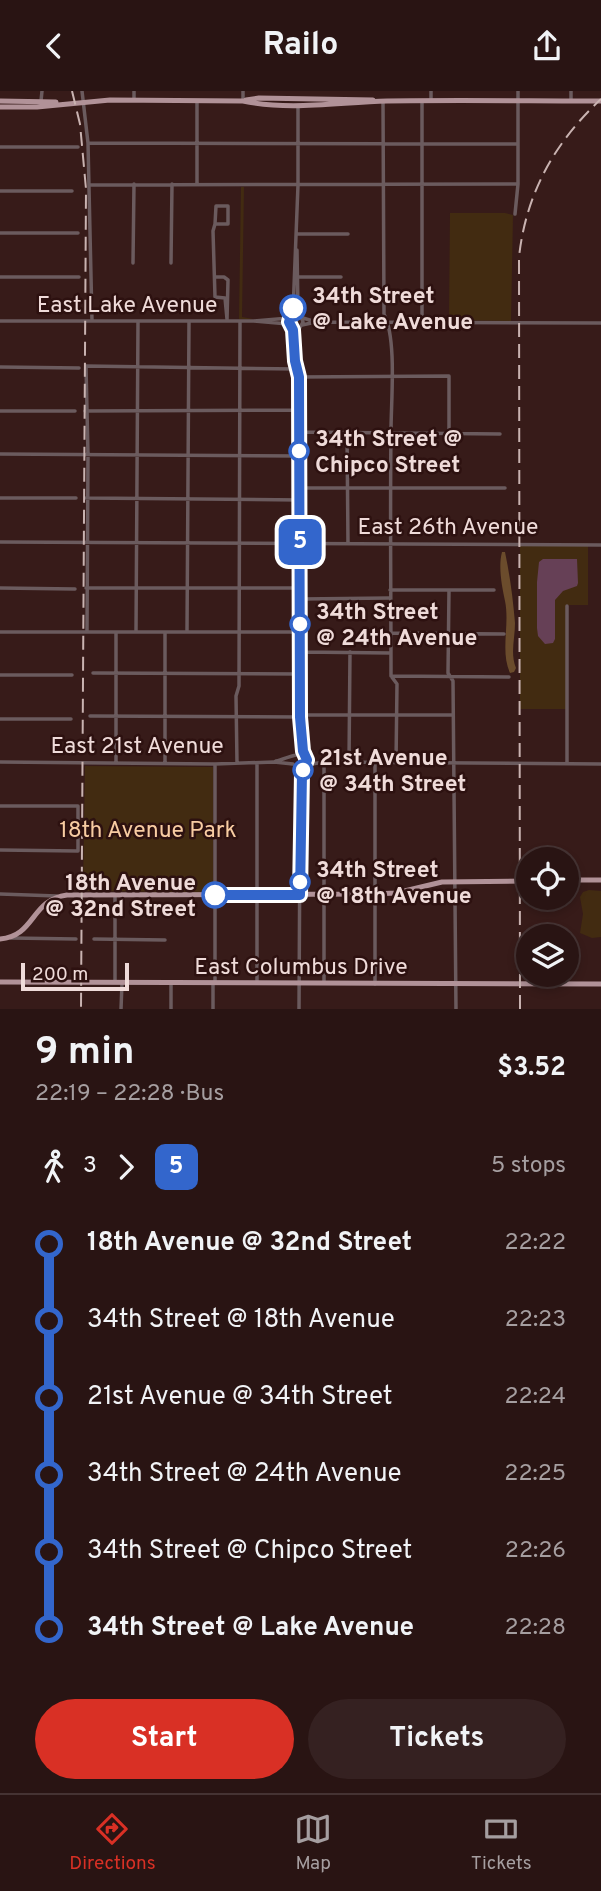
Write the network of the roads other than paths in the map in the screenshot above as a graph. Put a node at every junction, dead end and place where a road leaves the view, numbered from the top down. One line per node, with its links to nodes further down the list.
1 (42, 91): 11 (street)
2 (82, 91): 12 (street)
3 (134, 91): 9 (street)
4 (243, 91): 14 (street)
5 (298, 91): 21 (street)
6 (431, 91): 17 (street)
7 (518, 91): 18 (street)
8 (571, 91): 19 (street)
9 (134, 99): 12 (main road); 13 (main road)
10 (0, 101): 11 (main road)
11 (41, 101): 22 (main road)
12 (82, 101): 22 (main road); 25 (street)
13 (197, 101): 14 (main road); 26 (street)
14 (243, 101): 21 (main road)
15 (383, 101): 16 (main road); 21 (main road); 27 (street)
16 (422, 101): 17 (main road); 28 (street)
17 (431, 101): 18 (main road)
18 (518, 101): 19 (main road); 29 (street)
19 (571, 101): 20 (main road)
20 (601, 101)
21 (298, 102): 24 (street)
22 (66, 103): 23 (main road)
23 (0, 107)
24 (297, 142): 26 (street); 27 (street); 39 (street)
25 (88, 143): 26 (street); 38 (street)
26 (198, 143): 34 (street)
27 (383, 143): 28 (street); 35 (street)
28 (421, 144): 29 (street); 36 (street)
29 (518, 144): 37 (street)
30 (0, 147): 31 (street)
31 (78, 147)
32 (134, 184): 33 (street); 38 (street); 48 (street)
33 (172, 184): 34 (street); 49 (street)
34 (197, 184): 39 (street)
35 (383, 184): 36 (street); 39 (street); 66 (street)
36 (422, 184): 37 (street); 65 (street)
37 (518, 184): 42 (street)
38 (89, 185): 59 (street)
39 (298, 185): 46 (street)
40 (0, 191): 41 (street)
41 (72, 191)
42 (515, 213)
43 (215, 224): 43 (street); 52 (street)
44 (0, 233): 45 (street)
45 (78, 233)
46 (296, 234): 47 (street); 53 (street)
47 (348, 234)
48 (133, 263)
49 (171, 263)
50 (0, 277): 51 (street)
51 (79, 277)
52 (215, 277): 57 (street); 57 (street)
53 (296, 277): 54 (street); 55 (street); 56 (street)
54 (341, 277)
55 (290, 316): 56 (street, East Lake Avenue); 62 (street, East Lake Avenue); 68 (street)
56 (301, 316): 64 (street); 69 (street)
57 (227, 320): 61 (street, East Lake Avenue); 63 (street, East Lake Avenue)
58 (0, 321): 59 (street, East Lake Avenue)
59 (92, 321): 60 (street, East Lake Avenue)
60 (138, 321): 63 (street, East Lake Avenue); 72 (street)
61 (240, 321): 62 (street, East Lake Avenue); 75 (street)
62 (254, 321): 68 (street, East Lake Avenue)
63 (189, 322): 74 (street)
64 (316, 322): 66 (street); 69 (street)
65 (422, 322): 66 (street); 67 (street)
66 (388, 323): 76 (street)
67 (601, 323)
68 (290, 326): 69 (street, East Lake Avenue); 70 (street)
69 (300, 326): 70 (street)
70 (298, 366): 75 (street); 77 (street)
71 (0, 367): 73 (street)
72 (137, 367): 74 (street); 81 (street); 82 (street)
73 (79, 368)
74 (187, 368): 75 (street); 83 (street)
75 (240, 369): 84 (street)
76 (392, 376): 77 (street); 87 (street); 88 (street)
77 (299, 377): 78 (street)
78 (299, 410): 84 (street); 85 (street)
79 (0, 411): 80 (street)
80 (75, 411)
81 (85, 411): 82 (street); 91 (street)
82 (137, 411): 83 (street); 92 (street)
83 (188, 411): 84 (street); 93 (street)
84 (240, 411): 94 (street)
85 (299, 432): 86 (street); 95 (street)
86 (347, 433): 87 (street); 97 (street)
87 (391, 433): 88 (street); 98 (street)
88 (449, 433): 89 (street)
89 (500, 433)
90 (0, 454): 91 (street)
91 (88, 455): 92 (street); 102 (street)
92 (136, 455): 93 (street); 103 (street)
93 (188, 455): 94 (street); 104 (street)
94 (240, 456): 95 (street); 105 (street)
95 (299, 456): 96 (street)
96 (299, 488): 97 (street); 106 (street)
97 (348, 488): 98 (street); 113 (street)
98 (392, 488): 99 (street); 114 (street)
99 (505, 488)
100 (0, 498): 101 (street)
101 (76, 498)
102 (86, 498): 103 (street); 108 (street)
103 (137, 499): 104 (street); 109 (street)
104 (188, 499): 105 (street); 110 (street)
105 (239, 499): 106 (street); 111 (street)
106 (300, 500): 112 (street)
107 (0, 542): 108 (street, East 26th Avenue)
108 (86, 542): 109 (street, East 26th Avenue); 118 (street)
109 (136, 542): 110 (street, East 26th Avenue); 116 (street)
110 (188, 542): 111 (street, East 26th Avenue); 119 (street)
111 (240, 542): 112 (street, East 26th Avenue); 120 (street)
112 (300, 543): 113 (street, East 26th Avenue); 121 (street)
113 (348, 543): 114 (street, East 26th Avenue)
114 (391, 544): 115 (street, East 26th Avenue); 123 (street)
115 (601, 545)
116 (136, 587): 118 (street); 119 (street); 132 (street)
117 (0, 588): 122 (street)
118 (86, 588): 129 (street)
119 (188, 588): 120 (street); 134 (street)
120 (240, 588): 121 (street); 135 (street)
121 (300, 588): 126 (street)
122 (75, 589)
123 (390, 590): 124 (street); 127 (street)
124 (449, 590): 125 (street); 138 (street)
125 (494, 590)
126 (300, 599): 127 (street); 136 (street)
127 (390, 599): 137 (street)
128 (567, 606): 177 (street)
129 (87, 631): 130 (street); 131 (street)
130 (0, 632)
131 (116, 632): 132 (street); 144 (street)
132 (136, 632): 133 (street)
133 (165, 632): 134 (street); 145 (street)
134 (187, 632): 135 (street)
135 (239, 632): 136 (street); 146 (street)
136 (300, 632): 140 (street)
137 (391, 633): 138 (street); 142 (street)
138 (449, 633): 139 (street); 151 (street)
139 (504, 634)
140 (300, 652): 141 (street); 147 (street)
141 (350, 652): 142 (street); 153 (street)
142 (391, 653): 150 (street)
143 (93, 673): 144 (street)
144 (116, 674): 145 (street); 158 (street)
145 (166, 674): 146 (street); 159 (street)
146 (239, 674): 147 (street); 160 (street)
147 (300, 674): 157 (street)
148 (0, 675): 149 (street)
149 (72, 675)
150 (391, 676): 151 (street); 154 (street)
151 (450, 677): 152 (street); 155 (street)
152 (509, 677)
153 (349, 715): 154 (street); 157 (street); 169 (street)
154 (397, 715): 155 (street); 173 (street)
155 (453, 715): 174 (street)
156 (90, 716): 158 (street)
157 (300, 716): 160 (street); 163 (street); 164 (street)
158 (116, 717): 159 (street); 171 (street)
159 (166, 717): 160 (street); 175 (street)
160 (237, 717): 172 (street)
161 (0, 719): 162 (street)
162 (71, 719)
163 (295, 756): 164 (street, East 21st Avenue); 167 (street, East 21st Avenue); 179 (street)
164 (305, 761): 168 (street); 179 (street, East 21st Avenue); 181 (street)
165 (0, 762): 171 (street, East 21st Avenue)
166 (257, 762): 167 (street, East 21st Avenue); 172 (street, East 21st Avenue); 191 (street)
167 (274, 762): 179 (street, East 21st Avenue)
168 (323, 762): 169 (street); 193 (street)
169 (349, 762): 170 (street)
170 (375, 762): 173 (street); 188 (street)
171 (116, 763): 175 (street, East 21st Avenue)
172 (237, 763): 176 (street, East 21st Avenue)
173 (396, 763): 174 (street)
174 (454, 763): 177 (street); 185 (street)
175 (165, 764): 176 (street, East 21st Avenue)
176 (215, 764): 190 (street)
177 (567, 764): 178 (street)
178 (601, 764)
179 (294, 766): 181 (street)
180 (0, 806): 182 (street)
181 (300, 826): 192 (street)
182 (0, 850)
183 (579, 880): 184 (main road)
184 (601, 880)
185 (456, 881): 186 (main road); 188 (main road); 210 (street)
186 (516, 881)
187 (0, 894): 194 (street)
188 (374, 894): 193 (main road); 208 (street)
189 (115, 895): 190 (main road); 194 (main road); 199 (street)
190 (215, 895): 191 (main road); 204 (street)
191 (257, 895): 192 (main road); 205 (street)
192 (300, 895): 193 (main road); 206 (street)
193 (323, 895): 207 (street)
194 (57, 896): 195 (main road)
195 (9, 938): 196 (main road); 197 (street)
196 (0, 939)
197 (76, 939)
198 (94, 939): 199 (street)
199 (115, 939): 200 (street); 202 (street)
200 (165, 940)
201 (0, 982): 202 (main road, East Columbus Drive)
202 (118, 983): 203 (main road, East Columbus Drive); 211 (street)
203 (171, 984): 204 (main road, East Columbus Drive); 212 (street)
204 (214, 984): 205 (main road, East Columbus Drive); 213 (street)
205 (257, 984): 206 (main road, East Columbus Drive)
206 (299, 984): 207 (main road, East Columbus Drive); 214 (street)
207 (324, 984): 208 (main road, East Columbus Drive)
208 (375, 984): 210 (main road, East Columbus Drive)
209 (601, 984): 210 (main road, East Columbus Drive)
210 (456, 985): 215 (street)
211 (121, 1009)
212 (171, 1009)
213 (213, 1009)
214 (299, 1009)
215 (456, 1009)

